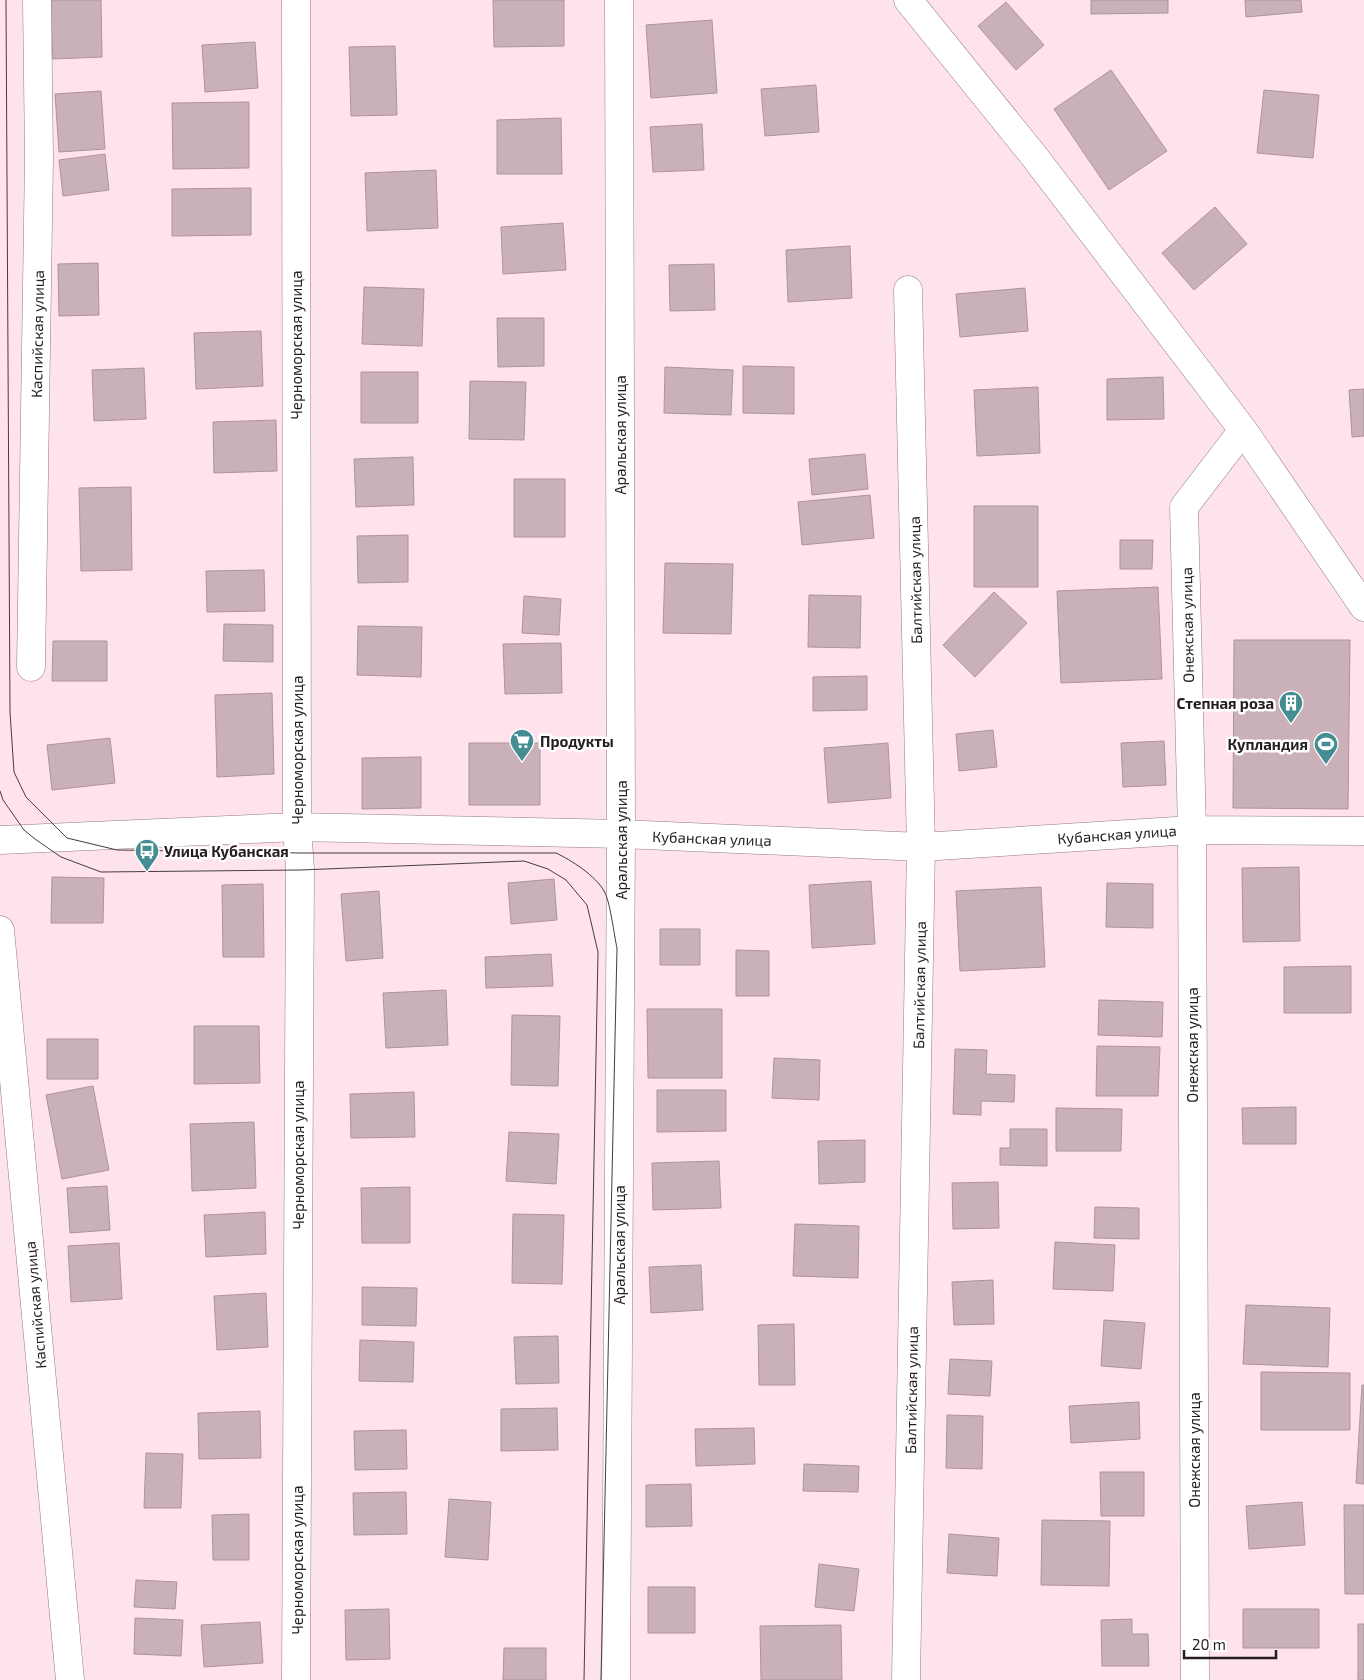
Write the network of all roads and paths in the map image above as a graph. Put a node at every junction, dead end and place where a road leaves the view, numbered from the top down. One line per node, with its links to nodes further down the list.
1 (37, 0): 8 (street, Каспийская улица)
2 (296, 0): 9 (street, Черноморская улица)
3 (618, 0): 12 (street, Аральская улица)
4 (908, 0): 6 (street)
5 (908, 290): 14 (street, Балтийская улица)
6 (1243, 430): 7 (street); 10 (street, Онежская улица)
7 (1364, 607)
8 (32, 667)
9 (297, 826): 12 (street, Кубанская улица); 13 (street, Кубанская улица); 17 (street, Черноморская улица)
10 (1192, 830): 11 (street, Кубанская улица); 14 (street, Кубанская улица); 20 (street, Онежская улица)
11 (1364, 831)
12 (621, 834): 14 (street, Кубанская улица); 18 (street, Аральская улица)
13 (0, 840)
14 (921, 847): 19 (street, Балтийская улица)
15 (0, 930): 16 (street, Каспийская улица)
16 (70, 1680)
17 (296, 1680)
18 (616, 1680)
19 (906, 1680)
20 (1195, 1680)

